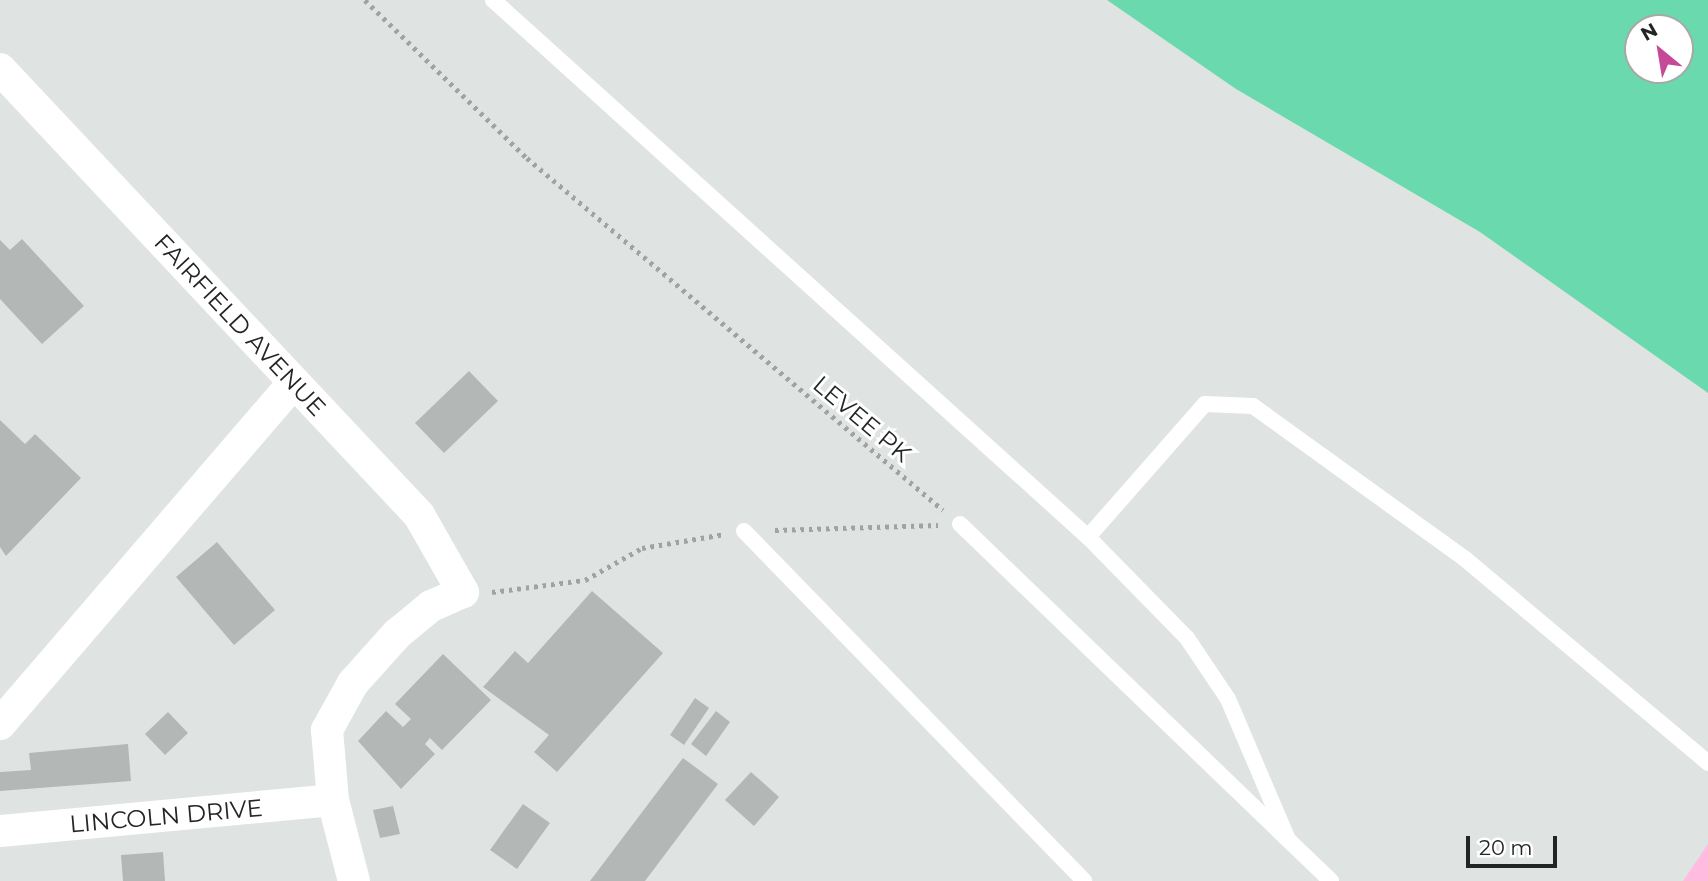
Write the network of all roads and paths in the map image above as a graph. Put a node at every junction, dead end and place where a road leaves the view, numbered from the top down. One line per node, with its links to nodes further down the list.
1 (365, 0): 5 (path, LEVEE PK)
2 (493, 0): 7 (lane)
3 (5, 85): 4 (street, FAIRFIELD AVENUE)
4 (294, 382): 8 (street, FAIRFIELD AVENUE); 9 (street)
5 (960, 524): 6 (path); 13 (lane)
6 (744, 531): 8 (path); 15 (lane)
7 (1088, 537): 10 (lane); 13 (lane)
8 (463, 592): 11 (street)
9 (0, 724)
10 (1708, 763)
11 (333, 800): 12 (street, LINCOLN DRIVE); 14 (street)
12 (0, 831)
13 (1288, 840): 16 (lane)
14 (354, 881)
15 (1084, 881)
16 (1331, 881)

